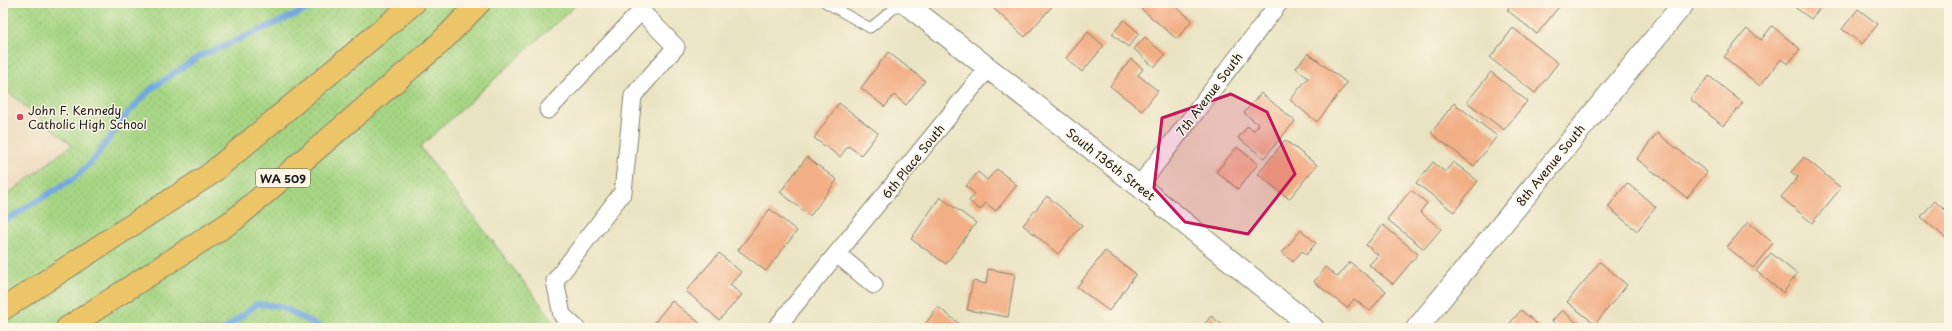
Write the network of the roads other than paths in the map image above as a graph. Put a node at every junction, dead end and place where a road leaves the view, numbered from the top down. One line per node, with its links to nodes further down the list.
1 (414, 3): 13 (highway)
2 (479, 3): 14 (highway, WA 509)
3 (826, 3): 4 (lane)
4 (901, 3)
5 (905, 3): 8 (street, South 136th Street)
6 (1278, 3): 10 (street, 7th Avenue South)
7 (1684, 3): 18 (street, 8th Avenue South)
8 (989, 67): 10 (street, South 136th Street); 11 (street, 6th Place South)
9 (548, 110): 15 (street)
10 (1139, 186): 17 (street, South 136th Street)
11 (836, 254): 12 (street); 16 (street, 6th Place South)
12 (874, 285)
13 (3, 309)
14 (67, 328)
15 (576, 328)
16 (776, 328)
17 (1313, 328)
18 (1417, 328)

